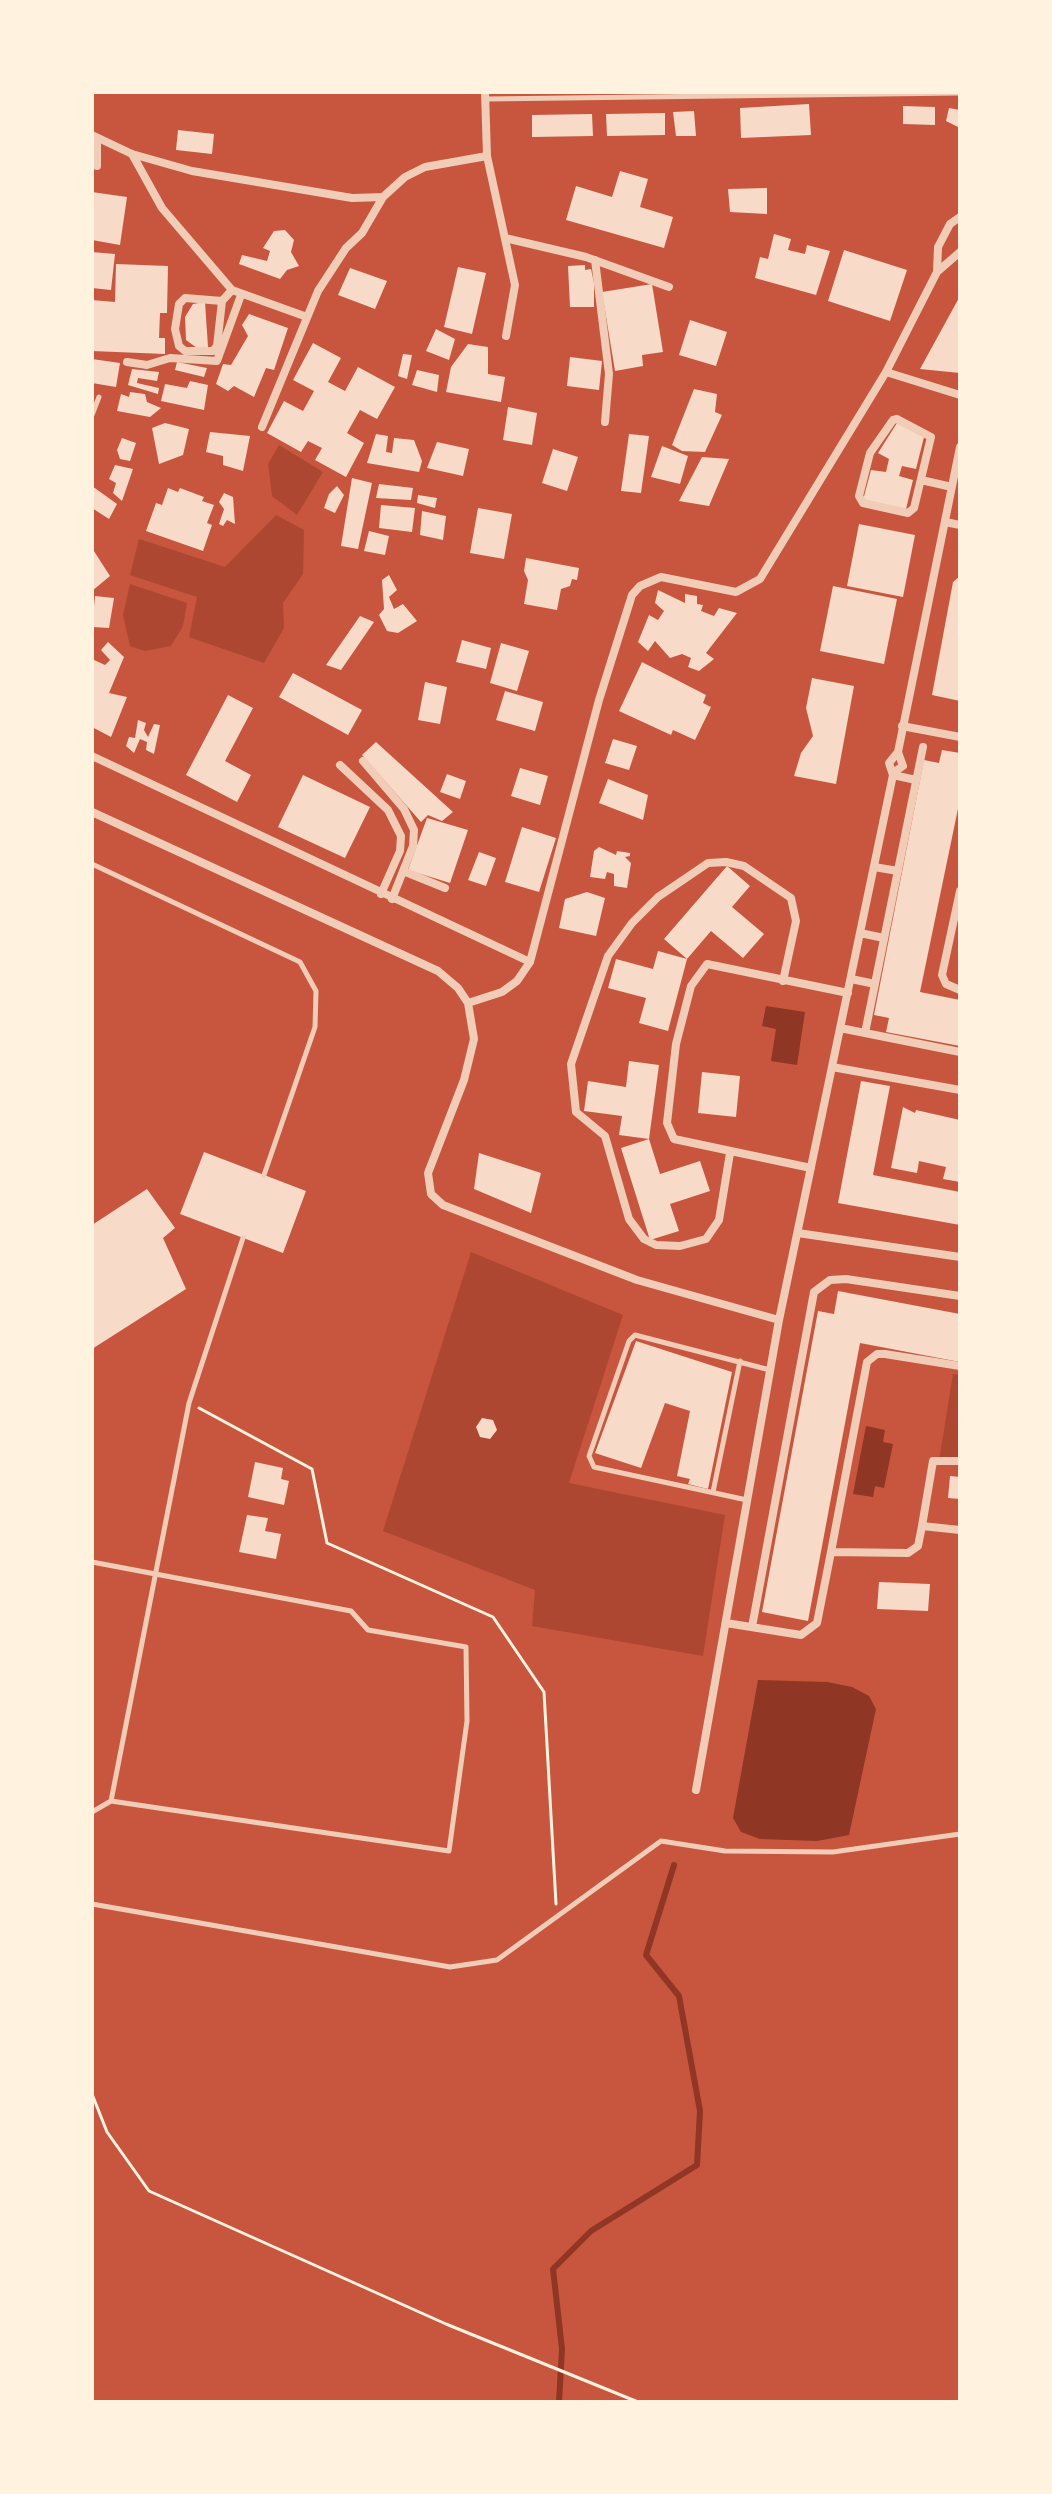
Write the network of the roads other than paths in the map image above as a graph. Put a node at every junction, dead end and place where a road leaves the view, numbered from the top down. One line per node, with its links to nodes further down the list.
1 (960, 93): 2 (lane)
2 (486, 95): 5 (street)
3 (95, 136): 4 (street); 6 (street)
4 (132, 154): 7 (street); 14 (street)
5 (487, 156): 7 (street); 9 (street)
6 (97, 166)
7 (383, 197): 16 (street)
8 (960, 217): 12 (street)
9 (505, 238): 11 (street); 17 (street)
10 (960, 252): 12 (street)
11 (595, 260): 13 (street); 23 (street)
12 (937, 272): 19 (street)
13 (669, 287)
14 (236, 292): 15 (street); 16 (street); 18 (street)
15 (222, 301): 15 (street)
16 (307, 317): 24 (street)
17 (506, 336)
18 (127, 362)
19 (886, 372): 20 (street); 49 (street)
20 (960, 395)
21 (99, 397): 22 (lane)
22 (92, 415)
23 (605, 422)
24 (262, 427)
25 (960, 447): 27 (street)
26 (921, 480): 26 (street); 27 (street)
27 (952, 487): 28 (street)
28 (945, 522): 29 (street); 30 (street)
29 (960, 525)
30 (902, 726): 31 (street); 36 (street)
31 (960, 737)
32 (923, 747): 37 (street)
33 (92, 756): 45 (street)
34 (363, 761): 41 (street)
35 (340, 765): 45 (street)
36 (894, 773): 37 (street); 40 (street)
37 (916, 780): 42 (street)
38 (92, 812): 55 (street)
39 (92, 864): 63 (lane)
40 (874, 867): 42 (street); 47 (street)
41 (403, 871): 43 (street); 46 (street)
42 (898, 871): 48 (street)
43 (445, 888)
44 (960, 891): 53 (street)
45 (381, 894): 46 (street)
46 (392, 899): 49 (street)
47 (860, 933): 48 (street); 50 (street)
48 (884, 938): 52 (street)
49 (530, 962): 55 (street)
50 (851, 979): 52 (street); 54 (street)
51 (783, 981): 54 (street); 61 (street); 61 (street)
52 (875, 984): 57 (street)
53 (960, 990)
54 (848, 993): 56 (street)
55 (468, 1003): 68 (street)
56 (840, 1028): 57 (street); 59 (street)
57 (865, 1033): 58 (street)
58 (960, 1052)
59 (832, 1067): 60 (street); 62 (street)
60 (960, 1090)
61 (730, 1153): 62 (street)
62 (811, 1168): 64 (street)
63 (264, 1175)
64 (798, 1233): 66 (street); 68 (street)
65 (243, 1238): 79 (lane)
66 (960, 1257)
67 (960, 1296): 81 (street)
68 (779, 1320): 71 (street)
69 (740, 1361): 71 (lane); 73 (lane); 73 (lane)
70 (960, 1366): 77 (street)
71 (770, 1370): 74 (street)
72 (960, 1461): 75 (street)
73 (713, 1492): 74 (lane)
74 (747, 1500): 80 (street)
75 (922, 1526): 76 (street); 77 (street)
76 (960, 1530)
77 (831, 1552): 81 (street)
78 (92, 1562): 79 (lane)
79 (156, 1573): 83 (lane); 83 (lane)
80 (726, 1623): 81 (street); 82 (street)
81 (752, 1627)
82 (696, 1790)
83 (111, 1801): 84 (lane)
84 (92, 1812)
85 (960, 1834): 86 (lane)
86 (92, 1904)

